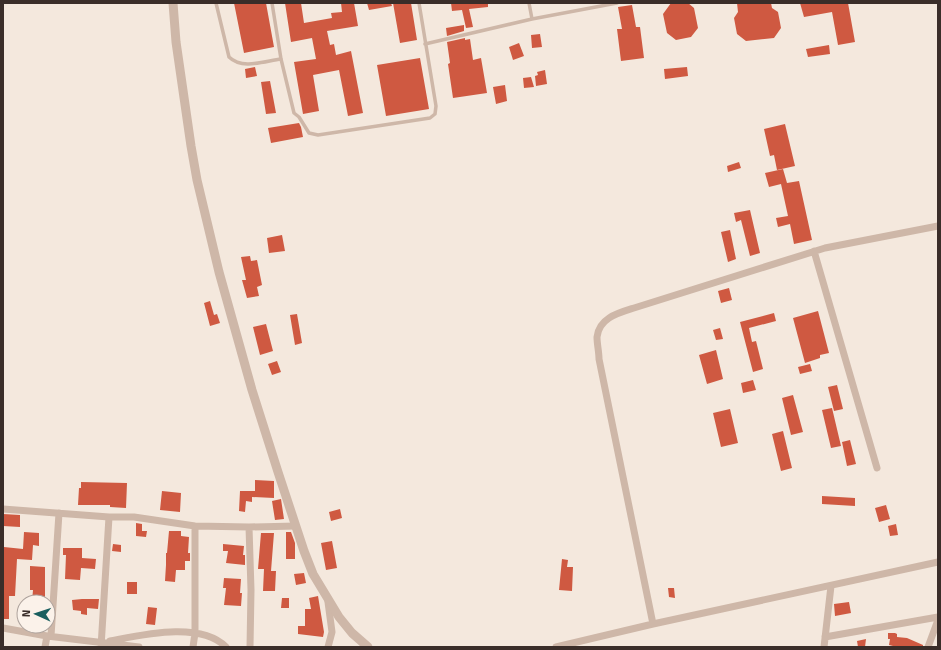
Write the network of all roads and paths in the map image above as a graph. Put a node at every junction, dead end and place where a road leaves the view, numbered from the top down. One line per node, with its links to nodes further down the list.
1 (173, 3): 17 (street)
2 (216, 3): 9 (lane)
3 (272, 3): 9 (lane)
4 (419, 3): 8 (lane)
5 (530, 3): 7 (lane)
6 (617, 3): 7 (lane)
7 (532, 19): 8 (lane)
8 (425, 44): 9 (lane)
9 (281, 59)
10 (938, 226): 11 (street)
11 (814, 251): 12 (street); 23 (street)
12 (877, 468)
13 (3, 509): 14 (street)
14 (59, 513): 15 (street); 26 (street)
15 (109, 517): 16 (street); 28 (street)
16 (195, 526): 18 (street); 25 (street)
17 (296, 526): 18 (street); 21 (street)
18 (249, 528): 33 (street)
19 (938, 562): 20 (street)
20 (831, 586): 23 (street); 27 (street)
21 (328, 601): 34 (street); 35 (street)
22 (938, 618): 27 (street); 38 (street)
23 (653, 624): 36 (street)
24 (3, 628): 26 (street)
25 (195, 633): 28 (street); 31 (street); 32 (street)
26 (49, 636): 28 (street); 29 (street)
27 (825, 637): 37 (street)
28 (102, 645): 30 (street)
29 (45, 647)
30 (139, 647)
31 (193, 647)
32 (226, 647)
33 (250, 647)
34 (328, 647)
35 (368, 647)
36 (556, 647)
37 (824, 647)
38 (928, 647)

